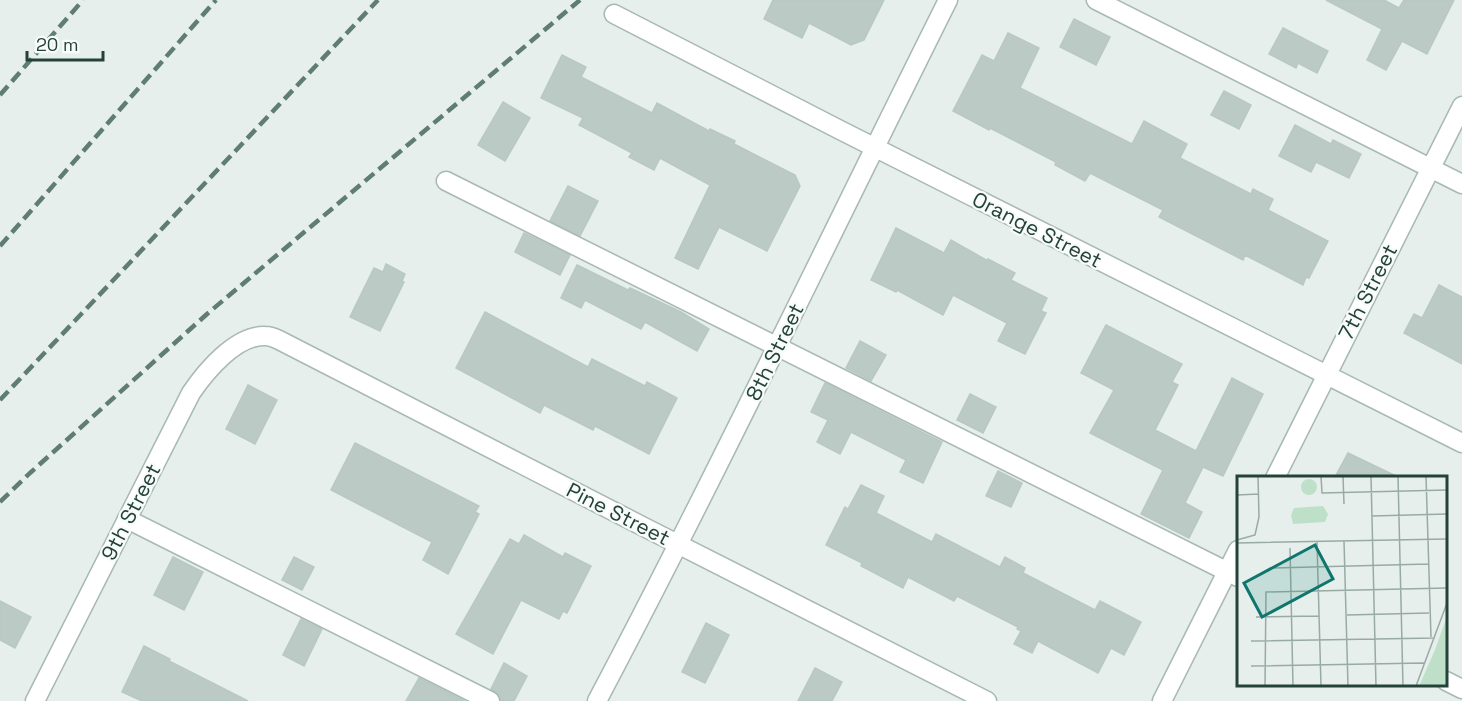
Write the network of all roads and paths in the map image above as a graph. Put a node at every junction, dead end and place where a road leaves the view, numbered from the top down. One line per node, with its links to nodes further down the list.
1 (948, 0): 5 (street, 8th Street)
2 (1096, 0): 6 (street)
3 (614, 14): 5 (street, Orange Street)
4 (1462, 106): 6 (street, 7th Street)
5 (874, 147): 10 (street, 8th Street); 11 (street, Orange Street)
6 (1430, 168): 8 (street); 11 (street, 7th Street)
7 (446, 181): 10 (street)
8 (1462, 184)
9 (247, 340): 14 (street, 9th Street); 15 (street, Pine Street)
10 (778, 346): 15 (street, 8th Street); 17 (street)
11 (1326, 375): 12 (street, Orange Street); 13 (street, 7th Street)
12 (1462, 443)
13 (1276, 476)
14 (127, 519): 20 (street, 9th Street); 21 (street)
15 (678, 545): 22 (street, 8th Street); 23 (street, Pine Street)
16 (1237, 557): 17 (street)
17 (1233, 574): 24 (street)
18 (1447, 682): 19 (street)
19 (1462, 689)
20 (35, 701)
21 (490, 701)
22 (597, 701)
23 (987, 701)
24 (1162, 701)

